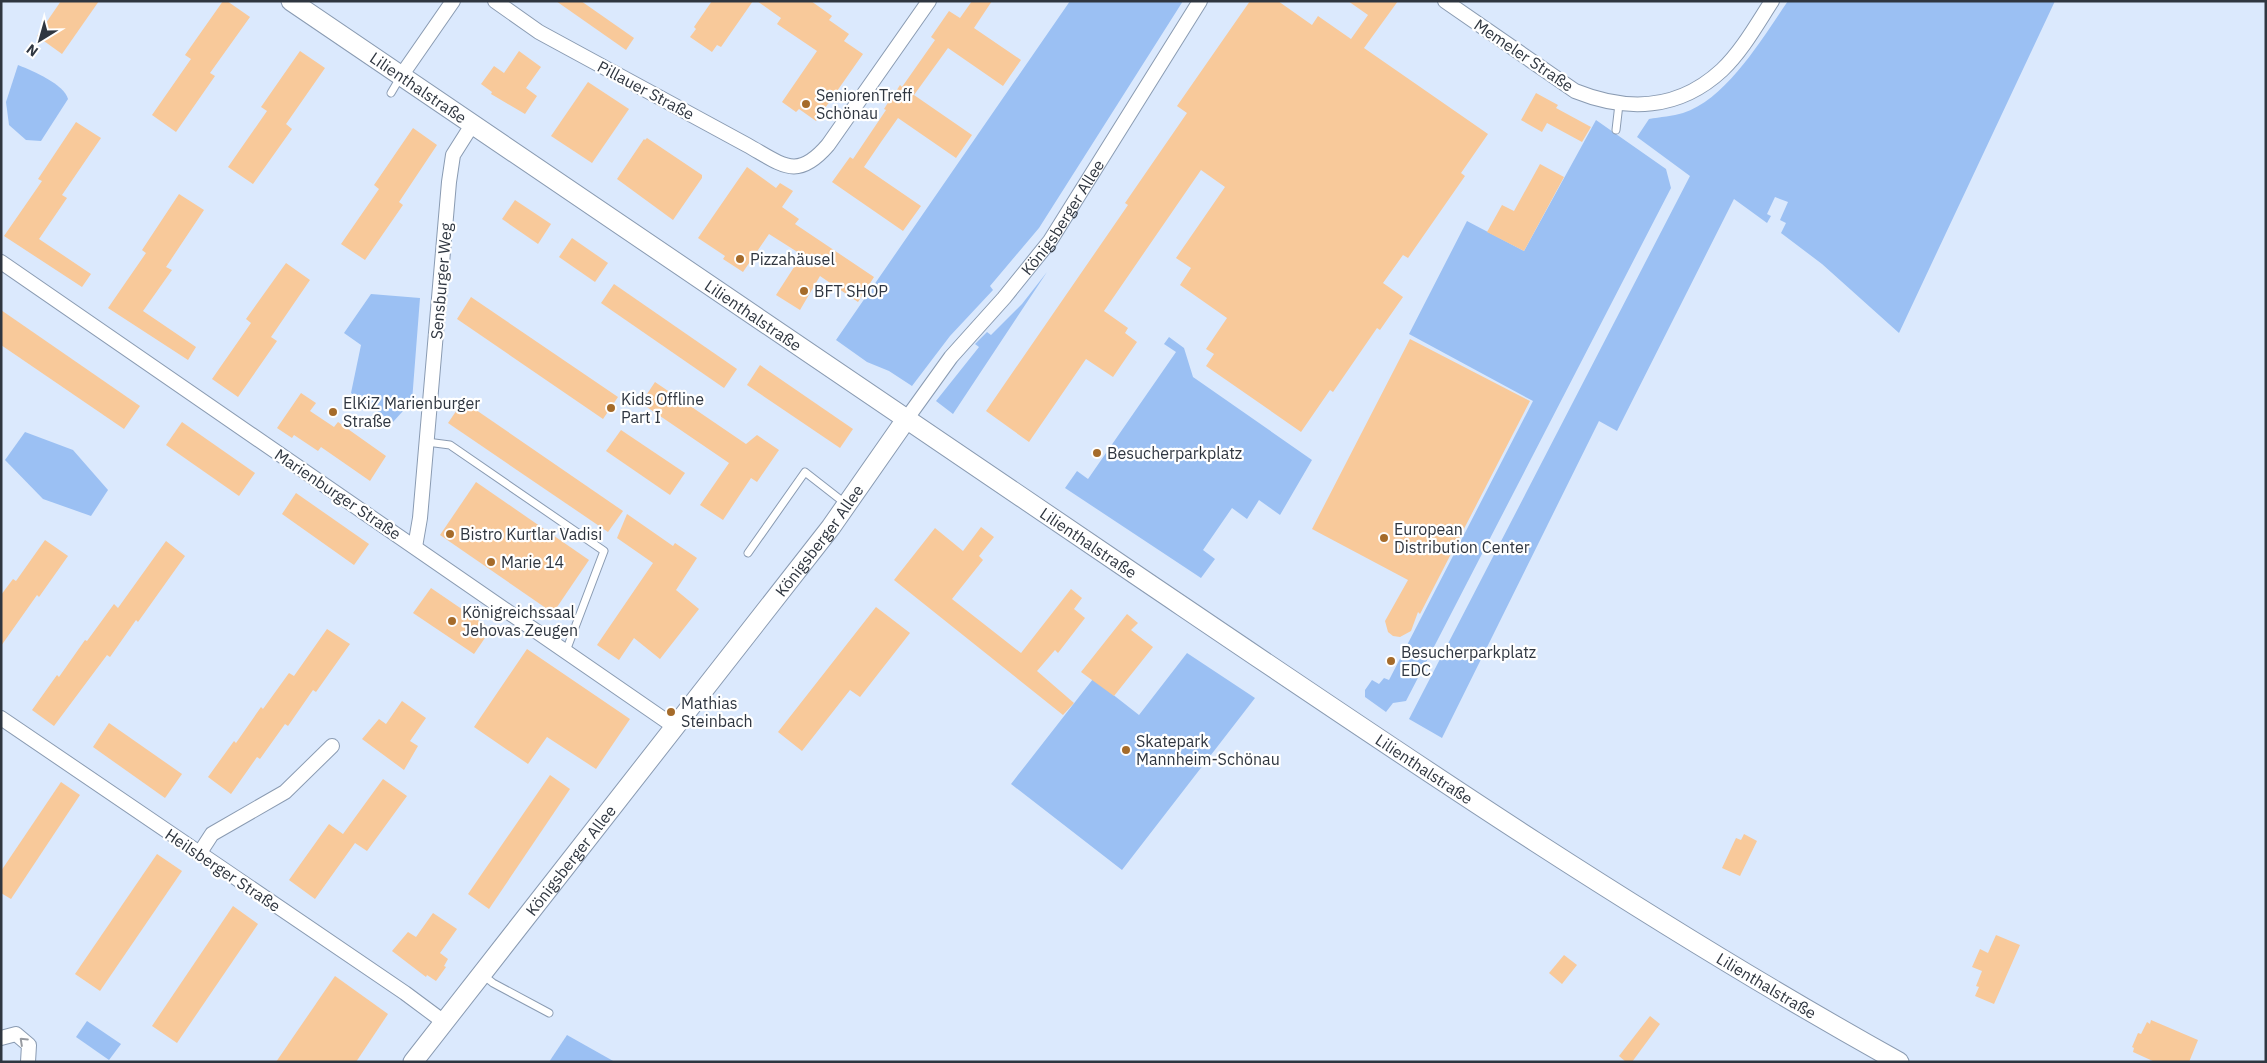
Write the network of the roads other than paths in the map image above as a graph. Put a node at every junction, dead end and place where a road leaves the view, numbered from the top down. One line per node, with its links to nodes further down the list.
1 (291, 1): 8 (street, Lilienthalstraße)
2 (453, 1): 8 (street)
3 (495, 1): 4 (street, Pillauer Straße)
4 (929, 1)
5 (1200, 1): 14 (street, Königsberger Allee)
6 (1445, 1): 10 (street, Memeler Straße)
7 (1772, 1): 10 (street, Memeler Straße)
8 (401, 76): 9 (lane); 11 (street, Lilienthalstraße)
9 (392, 93)
10 (1618, 104): 12 (lane)
11 (472, 126): 14 (street, Lilienthalstraße); 15 (street, Sensburger Weg)
12 (1616, 130)
13 (1, 262): 17 (street, Marienburger Straße)
14 (905, 421): 16 (street, Königsberger Allee); 30 (street, Lilienthalstraße)
15 (427, 442): 17 (street, Sensburger Weg); 19 (lane)
16 (846, 504): 18 (lane); 21 (street, Königsberger Allee)
17 (415, 547): 19 (street, Marienburger Straße)
18 (748, 553)
19 (566, 651): 21 (street, Marienburger Straße)
20 (1, 718): 23 (street, Heilsberger Straße)
21 (675, 727): 24 (street, Königsberger Allee)
22 (332, 746): 23 (street)
23 (199, 854): 26 (street, Heilsberger Straße)
24 (483, 975): 25 (lane); 26 (street, Königsberger Allee)
25 (549, 1013)
26 (444, 1022): 29 (street, Königsberger Allee)
27 (1, 1038): 28 (street, one-way to 27)
28 (28, 1062)
29 (413, 1062)
30 (1899, 1062)

